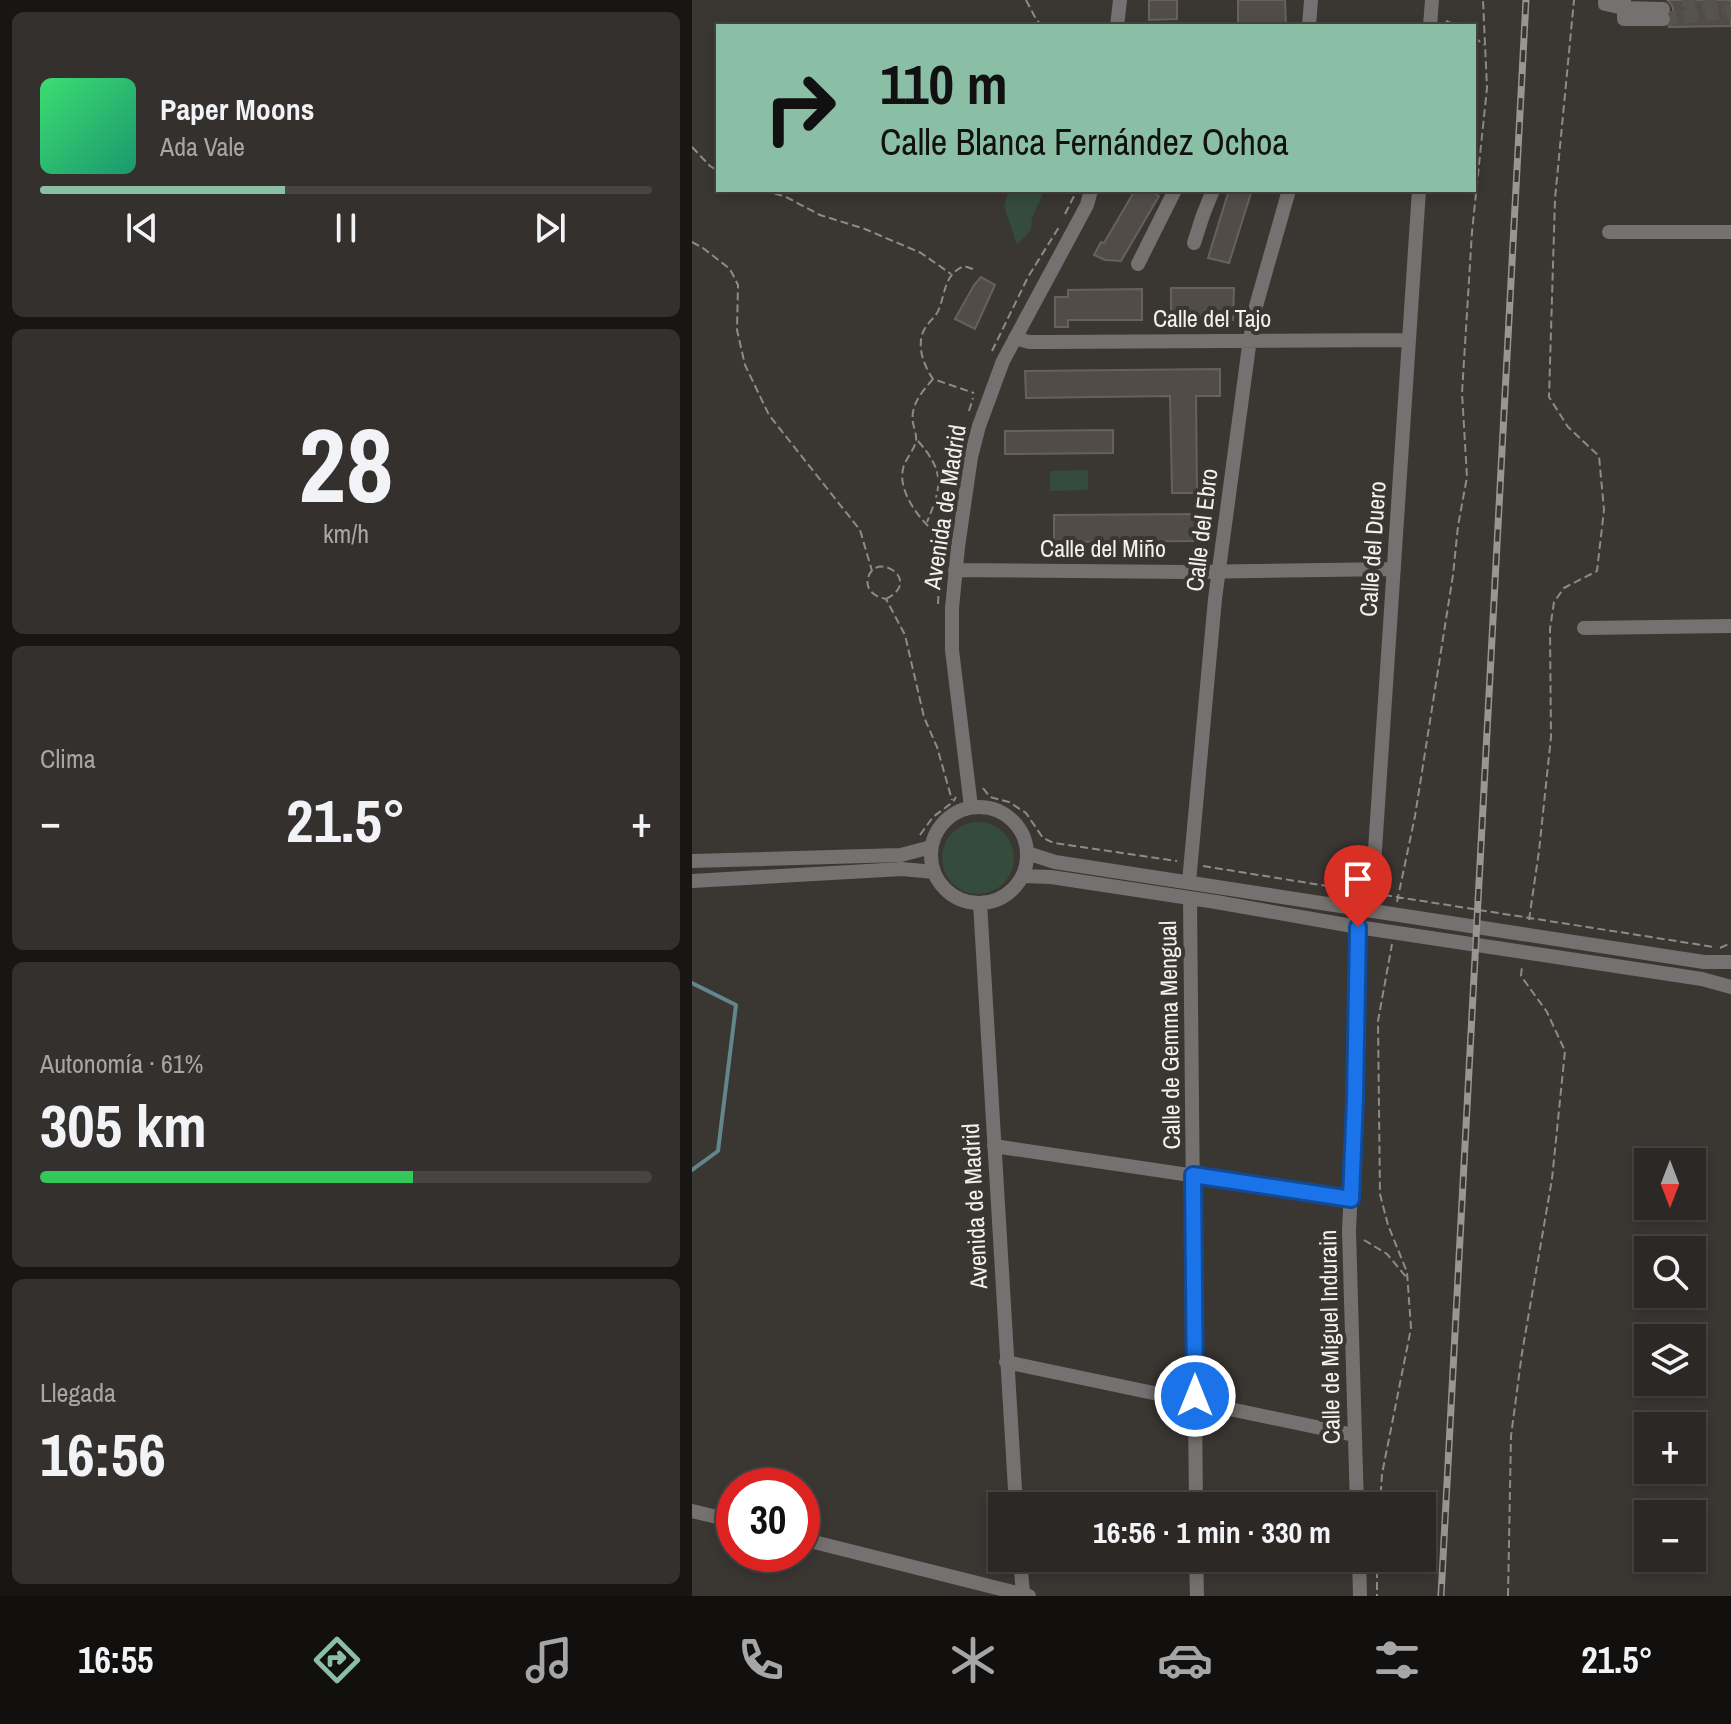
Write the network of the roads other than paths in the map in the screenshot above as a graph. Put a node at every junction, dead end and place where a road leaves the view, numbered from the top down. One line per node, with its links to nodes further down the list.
1 (1120, 0): 8 (street)
2 (1311, 0): 9 (street)
3 (1432, 0): 7 (street)
4 (1605, 0): 5 (street)
5 (1624, 9): 6 (street)
6 (1663, 14)
7 (1430, 21)
8 (1117, 24)
9 (1309, 24)
10 (1090, 192): 19 (street, Avenida de Madrid)
11 (1174, 192): 18 (street)
12 (1212, 192): 17 (street)
13 (1288, 192): 21 (street, Calle del Ebro)
14 (1419, 192): 20 (street, Calle del Duero)
15 (1609, 232): 16 (street)
16 (1731, 232)
17 (1194, 243)
18 (1138, 264)
19 (1015, 338): 21 (street, Calle del Tajo); 23 (street, Avenida de Madrid)
20 (1409, 340): 21 (street, Calle del Tajo); 22 (street, Calle del Duero)
21 (1250, 341): 24 (street, Calle del Ebro)
22 (1394, 569): 24 (street, Calle del Miño); 37 (street, Calle del Duero)
23 (955, 570): 24 (street, Calle del Miño); 27 (street, Avenida de Madrid)
24 (1218, 570): 34 (street, Calle del Ebro)
25 (1731, 626): 26 (street)
26 (1584, 628)
27 (971, 807): 28 (street); 29 (street)
28 (931, 847): 30 (street); 31 (street)
29 (1027, 853): 32 (street); 34 (street)
30 (692, 861)
31 (934, 872): 33 (street); 36 (street)
32 (1022, 876): 35 (street); 36 (street)
33 (692, 881)
34 (1189, 882): 37 (street)
35 (1190, 899): 38 (street); 42 (street, Calle de Gemma Mengual)
36 (980, 903): 41 (street, Avenida de Madrid)
37 (1371, 910): 39 (street)
38 (1358, 927): 40 (street); 43 (street, Calle de Miguel Indurain)
39 (1731, 962)
40 (1731, 987)
41 (994, 1146): 42 (street); 44 (street, Avenida de Madrid)
42 (1193, 1175): 43 (street); 45 (street, Calle de Gemma Mengual)
43 (1351, 1199): 46 (street, Calle de Miguel Indurain)
44 (1006, 1362): 45 (street); 47 (street, Avenida de Madrid)
45 (1195, 1401): 46 (street); 48 (street, Calle de Gemma Mengual)
46 (1354, 1435): 49 (street, Calle de Miguel Indurain)
47 (1015, 1492)
48 (1196, 1492)
49 (1356, 1492)
50 (692, 1511): 51 (street)
51 (716, 1517)
52 (820, 1544): 56 (street)
53 (1022, 1572): 56 (street)
54 (1196, 1572): 57 (street)
55 (1359, 1572): 58 (street)
56 (1026, 1595)
57 (1197, 1596)
58 (1360, 1596)

